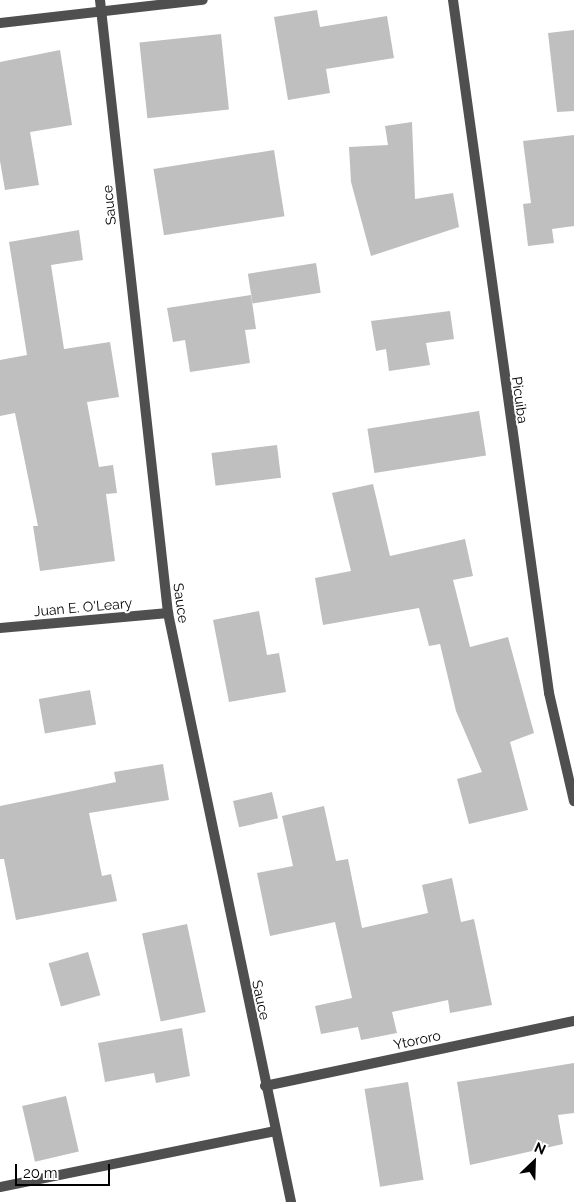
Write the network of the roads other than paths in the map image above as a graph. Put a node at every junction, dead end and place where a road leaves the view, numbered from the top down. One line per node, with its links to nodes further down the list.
1 (100, 0): 4 (street, Sauce)
2 (203, 0): 4 (street)
3 (453, 0): 8 (street, Picuiba)
4 (101, 13): 5 (street); 6 (street, Sauce)
5 (0, 23)
6 (168, 613): 7 (street, Juan E. O'Leary); 10 (street, Sauce)
7 (0, 628)
8 (574, 801)
9 (574, 1021): 10 (street, Ytororo)
10 (265, 1086): 11 (street, Sauce)
11 (275, 1131): 12 (street); 13 (street, Sauce)
12 (0, 1187)
13 (291, 1202)

